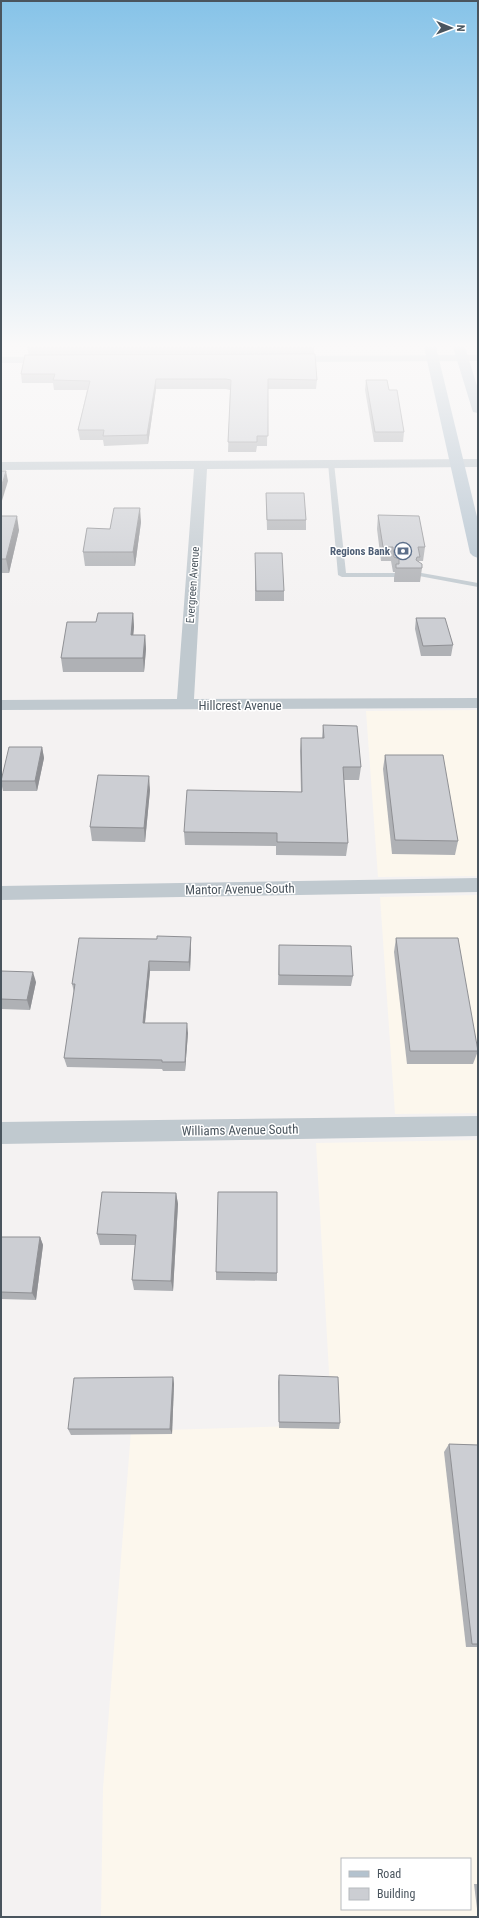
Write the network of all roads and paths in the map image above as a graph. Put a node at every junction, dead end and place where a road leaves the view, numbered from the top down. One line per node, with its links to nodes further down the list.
1 (451, 437): 2 (main road)
2 (458, 463): 3 (street); 4 (street); 7 (main road)
3 (478, 463)
4 (331, 464): 5 (street); 8 (lane)
5 (201, 465): 6 (street); 13 (street, Evergreen Avenue)
6 (1, 466)
7 (478, 553)
8 (393, 574)
9 (419, 574): 10 (lane)
10 (478, 585)
11 (478, 703): 13 (street, Hillcrest Avenue)
12 (1, 705): 13 (street, Hillcrest Avenue)
13 (185, 705)
14 (478, 885): 15 (street, Mantor Avenue South)
15 (1, 893)
16 (478, 1126): 17 (street, Williams Avenue South)
17 (1, 1133)

